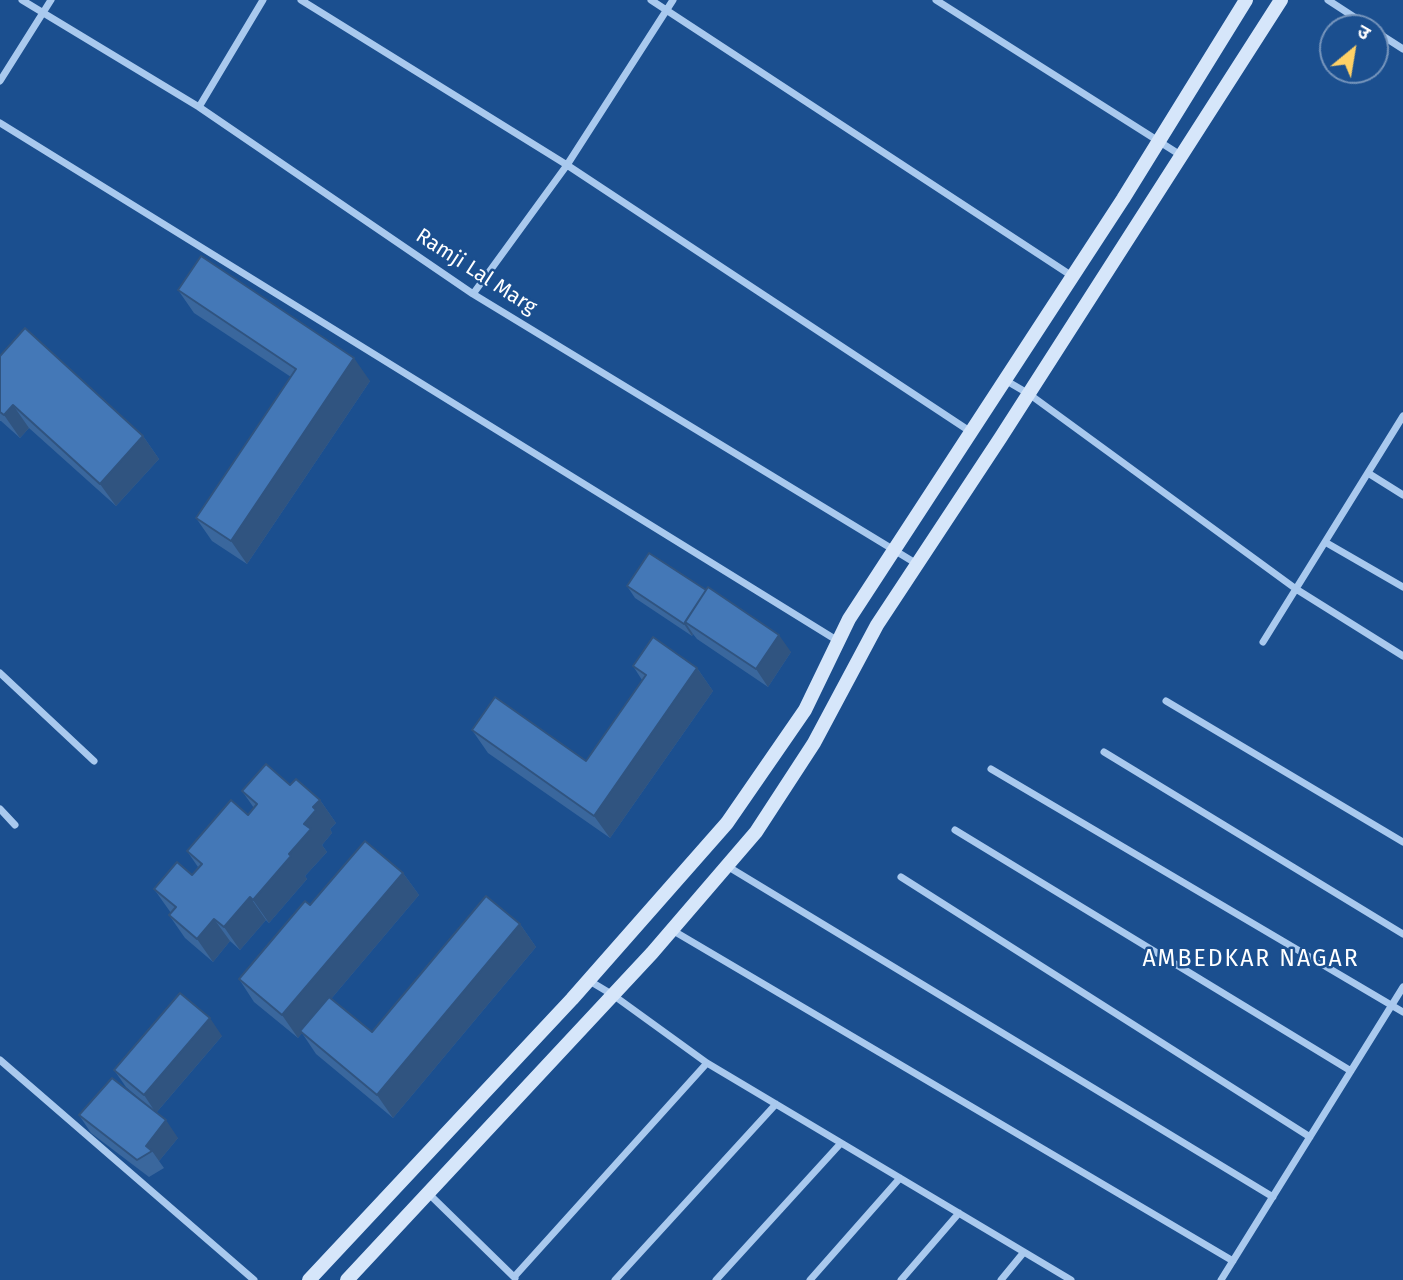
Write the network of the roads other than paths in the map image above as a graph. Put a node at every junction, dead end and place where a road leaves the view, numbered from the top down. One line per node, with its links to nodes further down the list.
1 (22, 0): 12 (street, Ramji Lal Marg)
2 (51, 0): 12 (street)
3 (262, 0): 15 (street)
4 (301, 0): 19 (street)
5 (651, 0): 11 (street)
6 (673, 0): 11 (street)
7 (936, 0): 17 (street)
8 (1281, 0): 18 (street)
9 (1328, 0): 13 (street)
10 (1243, 1): 17 (street)
11 (666, 10): 19 (street); 20 (street)
12 (42, 13): 14 (street); 15 (street, Ramji Lal Marg)
13 (1350, 14)
14 (0, 81)
15 (199, 107): 21 (street, Ramji Lal Marg)
16 (0, 123): 33 (street)
17 (1159, 140): 18 (street); 20 (street)
18 (1182, 156): 23 (street)
19 (567, 165): 21 (street); 25 (street)
20 (1073, 276): 22 (street)
21 (474, 294): 29 (street, Ramji Lal Marg)
22 (1005, 380): 23 (street); 25 (street)
23 (1029, 394): 30 (street); 32 (street)
24 (1403, 416): 26 (street)
25 (971, 432): 29 (street)
26 (1368, 473): 27 (street); 28 (street)
27 (1403, 495)
28 (1325, 542): 31 (street); 32 (street)
29 (894, 550): 30 (street, Ramji Lal Marg); 33 (street)
30 (917, 564): 45 (street)
31 (1403, 587)
32 (1296, 589): 34 (street); 35 (street)
33 (838, 641): 49 (street)
34 (1263, 642)
35 (1403, 656)
36 (1, 676): 39 (street)
37 (1166, 701): 44 (street)
38 (1104, 752): 48 (street)
39 (94, 761)
40 (991, 769): 52 (street)
41 (0, 809): 42 (street)
42 (15, 825)
43 (955, 830): 56 (street)
44 (1403, 842)
45 (727, 866): 47 (street); 62 (street)
46 (901, 877): 58 (street)
47 (672, 930): 51 (street); 65 (street)
48 (1403, 934)
49 (588, 980): 51 (street); 68 (street)
50 (1403, 987): 52 (street)
51 (613, 995): 55 (street); 61 (street)
52 (1391, 1005): 53 (street); 56 (street)
53 (1403, 1012)
54 (0, 1060): 67 (street)
55 (708, 1063): 57 (street); 66 (street)
56 (1351, 1071): 58 (street)
57 (776, 1104): 59 (street); 70 (street)
58 (1310, 1137): 62 (street)
59 (841, 1143): 60 (street); 71 (street)
60 (900, 1178): 63 (street); 72 (street)
61 (428, 1193): 66 (street); 69 (street)
62 (1273, 1197): 65 (street)
63 (958, 1213): 64 (street); 73 (street)
64 (1024, 1252): 74 (street); 75 (street)
65 (1233, 1261): 76 (street)
66 (516, 1278)
67 (254, 1280)
68 (309, 1280)
69 (346, 1280)
70 (615, 1280)
71 (716, 1280)
72 (810, 1280)
73 (901, 1280)
74 (1001, 1280)
75 (1071, 1280)
76 (1221, 1280)

